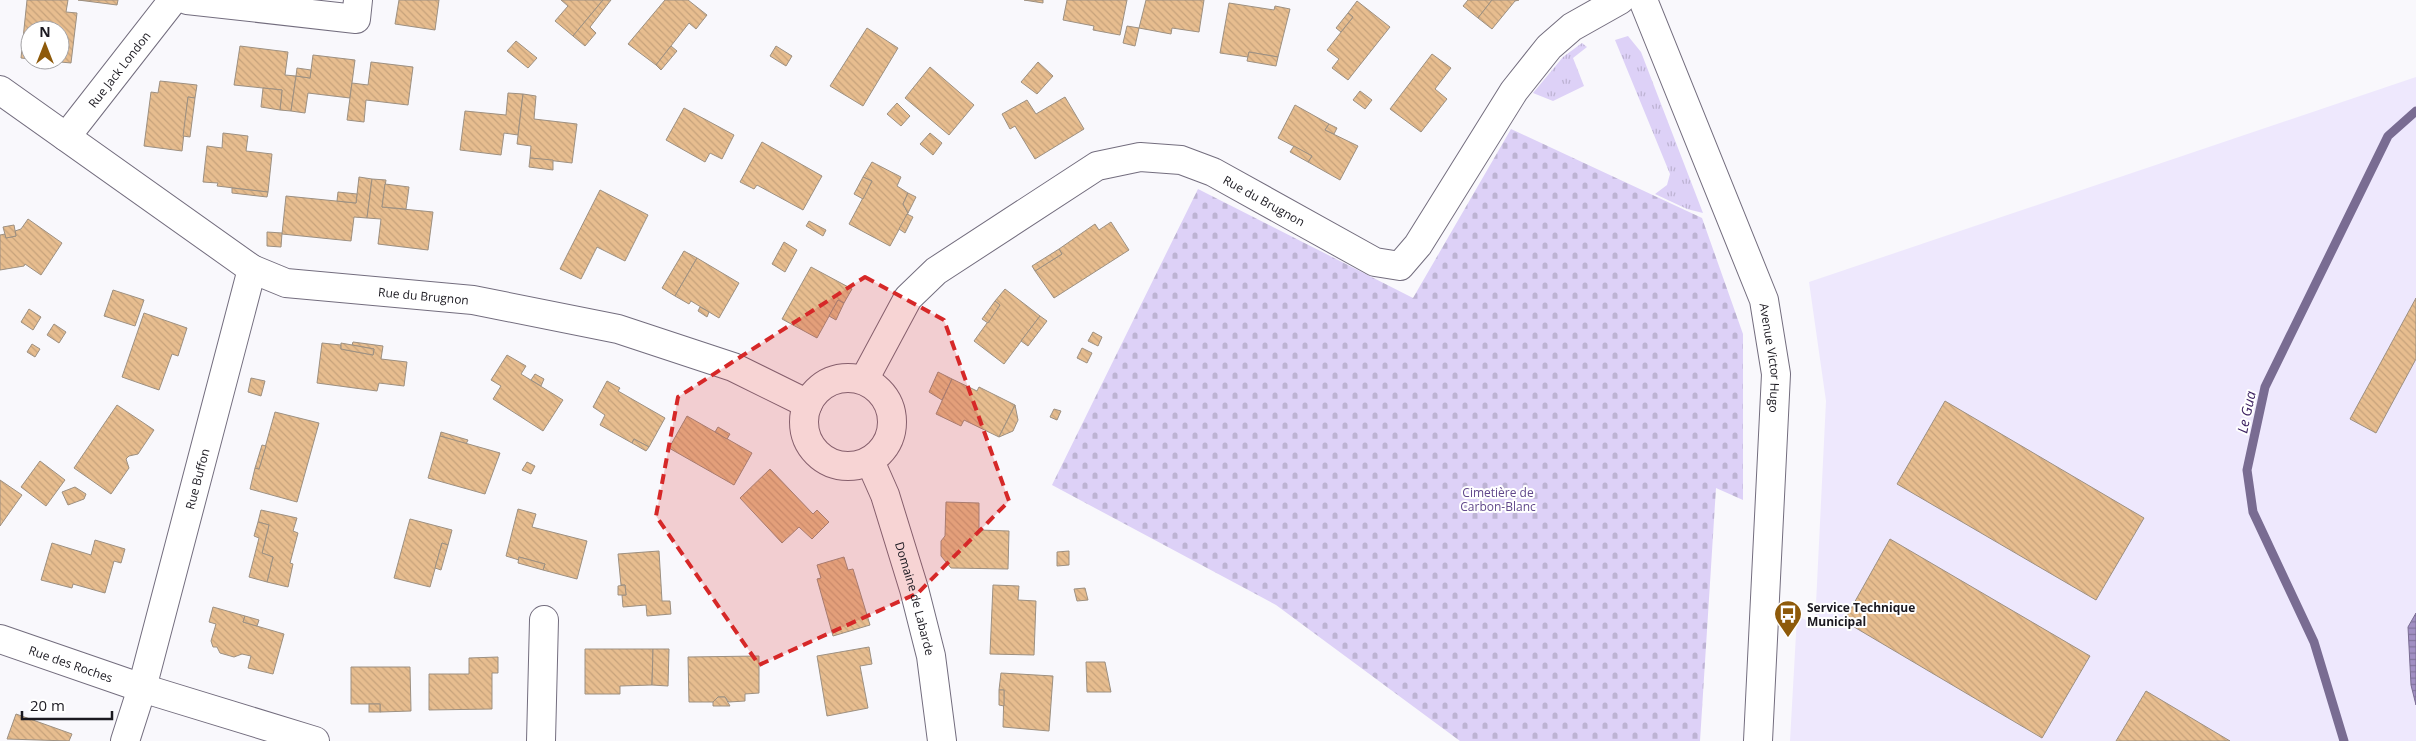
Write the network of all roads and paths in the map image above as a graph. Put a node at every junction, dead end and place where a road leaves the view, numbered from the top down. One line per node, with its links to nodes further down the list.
1 (173, 0): 7 (street, Rue Jack London)
2 (187, 0): 3 (street)
3 (358, 0)
4 (1620, 0): 9 (street, Rue du Brugnon)
5 (1643, 0): 19 (street, Avenue Victor Hugo)
6 (0, 90): 7 (street, Rue du Brugnon)
7 (66, 137): 8 (street, Rue du Brugnon)
8 (252, 269): 10 (street, Rue du Brugnon); 14 (street, Rue Buffon)
9 (864, 380): 10 (street); 11 (street)
10 (808, 404): 11 (street)
11 (870, 461): 18 (street, Domaine de Labarde)
12 (544, 620): 17 (street)
13 (0, 639): 14 (street, Rue des Roches)
14 (142, 688): 15 (street); 16 (street, Rue des Roches)
15 (124, 741)
16 (315, 741)
17 (541, 741)
18 (942, 741)
19 (1758, 741)

